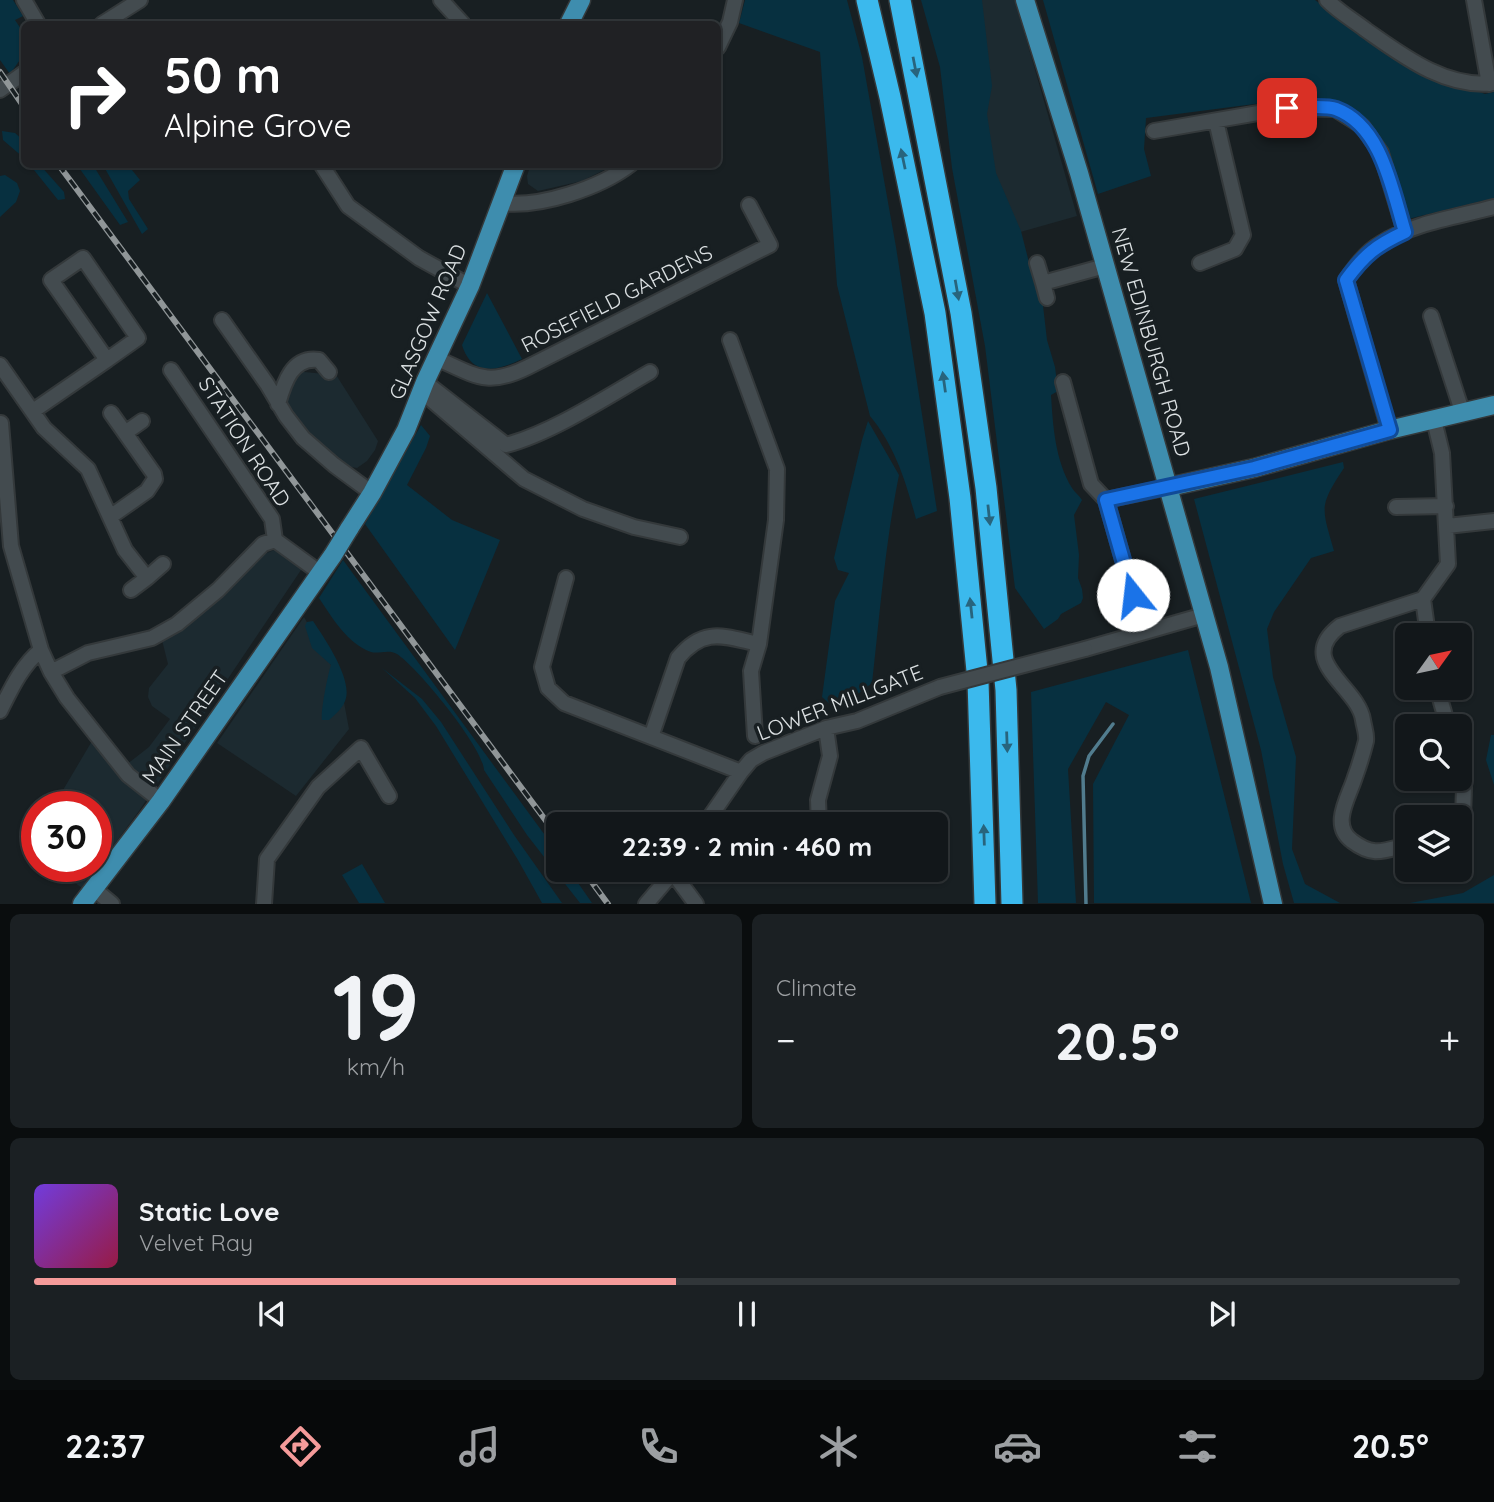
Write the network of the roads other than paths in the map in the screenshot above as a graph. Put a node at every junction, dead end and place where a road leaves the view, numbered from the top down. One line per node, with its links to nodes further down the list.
1 (24, 0): 11 (street)
2 (140, 0): 12 (street)
3 (441, 0): 13 (street)
4 (581, 0): 14 (main road)
5 (734, 0): 15 (street)
6 (867, 0): 92 (highway, one-way to 6)
7 (900, 0): 93 (highway, one-way to 93)
8 (1026, 0): 30 (main road, NEW EDINBURGH ROAD)
9 (1327, 0): 17 (street)
10 (1474, 0): 17 (street)
11 (36, 21)
12 (107, 21)
13 (460, 21)
14 (570, 21)
15 (721, 41)
16 (21, 76): 18 (street)
17 (1491, 84)
18 (0, 90)
19 (1216, 121): 20 (street); 27 (street); 29 (street)
20 (1154, 131)
21 (324, 168): 31 (street)
22 (514, 168): 24 (main road, GLASGOW ROAD)
23 (624, 168): 24 (street)
24 (501, 203): 31 (main road, GLASGOW ROAD)
25 (748, 205): 35 (street, ROSEFIELD GARDENS)
26 (1494, 207): 27 (street)
27 (1405, 232): 51 (street)
28 (1037, 263): 30 (street)
29 (1200, 263)
30 (1105, 266): 53 (main road, NEW EDINBURGH ROAD)
31 (470, 286): 35 (main road, GLASGOW ROAD)
32 (1431, 316): 46 (street)
33 (222, 320): 43 (street)
34 (730, 340): 72 (street)
35 (438, 359): 42 (main road, GLASGOW ROAD)
36 (107, 360): 36 (street); 45 (street)
37 (0, 365): 45 (street)
38 (171, 370): 62 (street, STATION ROAD)
39 (328, 372): 43 (street)
40 (650, 372): 42 (street)
41 (1063, 382): 55 (street)
42 (423, 387): 54 (main road, GLASGOW ROAD); 61 (street)
43 (278, 404): 54 (street)
44 (1494, 405): 46 (main road)
45 (33, 411): 58 (street)
46 (1462, 411): 48 (main road)
47 (111, 413): 52 (street)
48 (1434, 420): 51 (main road); 56 (street)
49 (142, 421): 52 (street)
50 (1, 423): 73 (street)
51 (1390, 430): 53 (main road)
52 (125, 433): 58 (street)
53 (1169, 487): 55 (street); 70 (main road, NEW EDINBURGH ROAD)
54 (372, 493): 64 (main road, MAIN STREET, bridge)
55 (1106, 500): 68 (street)
56 (1446, 506): 57 (street); 60 (street)
57 (1396, 507)
58 (110, 517): 65 (street)
59 (1494, 521): 60 (street)
60 (1447, 526): 69 (street)
61 (680, 537)
62 (275, 540): 64 (street, STATION ROAD); 74 (street, STATION ROAD)
63 (163, 564): 65 (street)
64 (320, 572): 81 (main road, MAIN STREET)
65 (147, 578): 67 (street)
66 (566, 579): 78 (street)
67 (131, 590)
68 (1133, 595)
69 (1423, 599): 71 (street); 84 (street)
70 (1204, 615): 76 (street, LOWER MILLGATE, bridge); 94 (main road, NEW EDINBURGH ROAD)
71 (1426, 623)
72 (759, 644): 77 (street); 78 (street)
73 (37, 654): 74 (street); 75 (street)
74 (51, 672): 81 (street)
75 (0, 711)
76 (826, 728): 79 (street, LOWER MILLGATE); 83 (street)
77 (755, 736)
78 (652, 737): 79 (street)
79 (741, 772): 82 (street, LOWER MILLGATE)
80 (389, 796): 89 (street)
81 (161, 801): 87 (main road, MAIN STREET)
82 (713, 812)
83 (818, 812)
84 (1395, 848)
85 (665, 882): 90 (street)
86 (677, 882): 91 (street)
87 (88, 896): 88 (street)
88 (112, 904)
89 (264, 904)
90 (646, 904)
91 (696, 904)
92 (985, 904)
93 (1012, 904)
94 (1273, 904)

